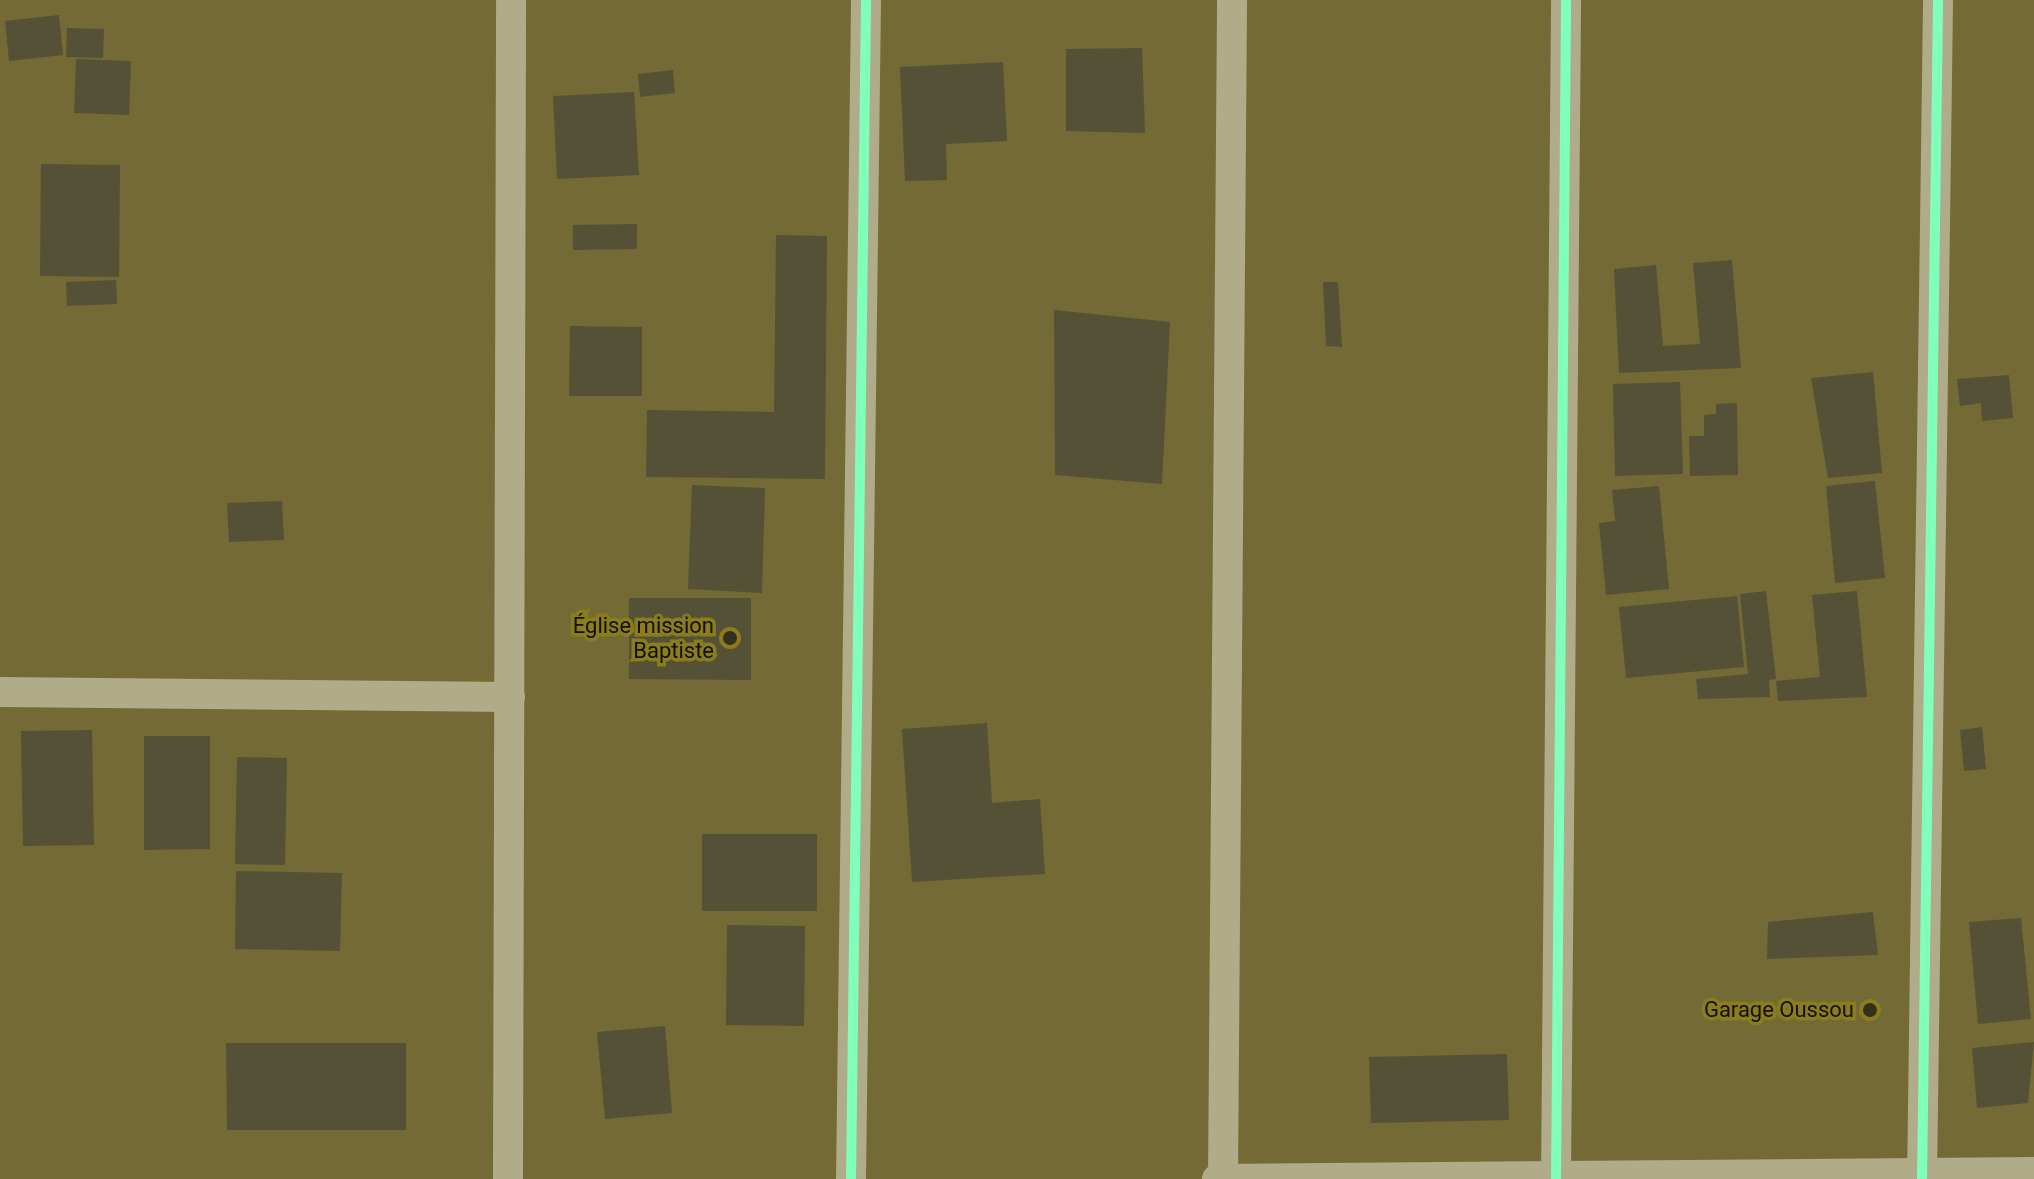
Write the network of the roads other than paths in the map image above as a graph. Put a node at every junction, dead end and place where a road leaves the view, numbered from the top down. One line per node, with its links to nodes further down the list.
1 (511, 0): 7 (street)
2 (866, 0): 12 (street)
3 (1232, 0): 13 (street)
4 (1566, 0): 10 (street)
5 (1938, 0): 9 (street)
6 (0, 692): 7 (street)
7 (510, 697): 11 (street)
8 (2034, 1172): 9 (street)
9 (1922, 1176): 10 (street)
10 (1556, 1178): 13 (street)
11 (508, 1179)
12 (851, 1179)
13 (1220, 1179)

